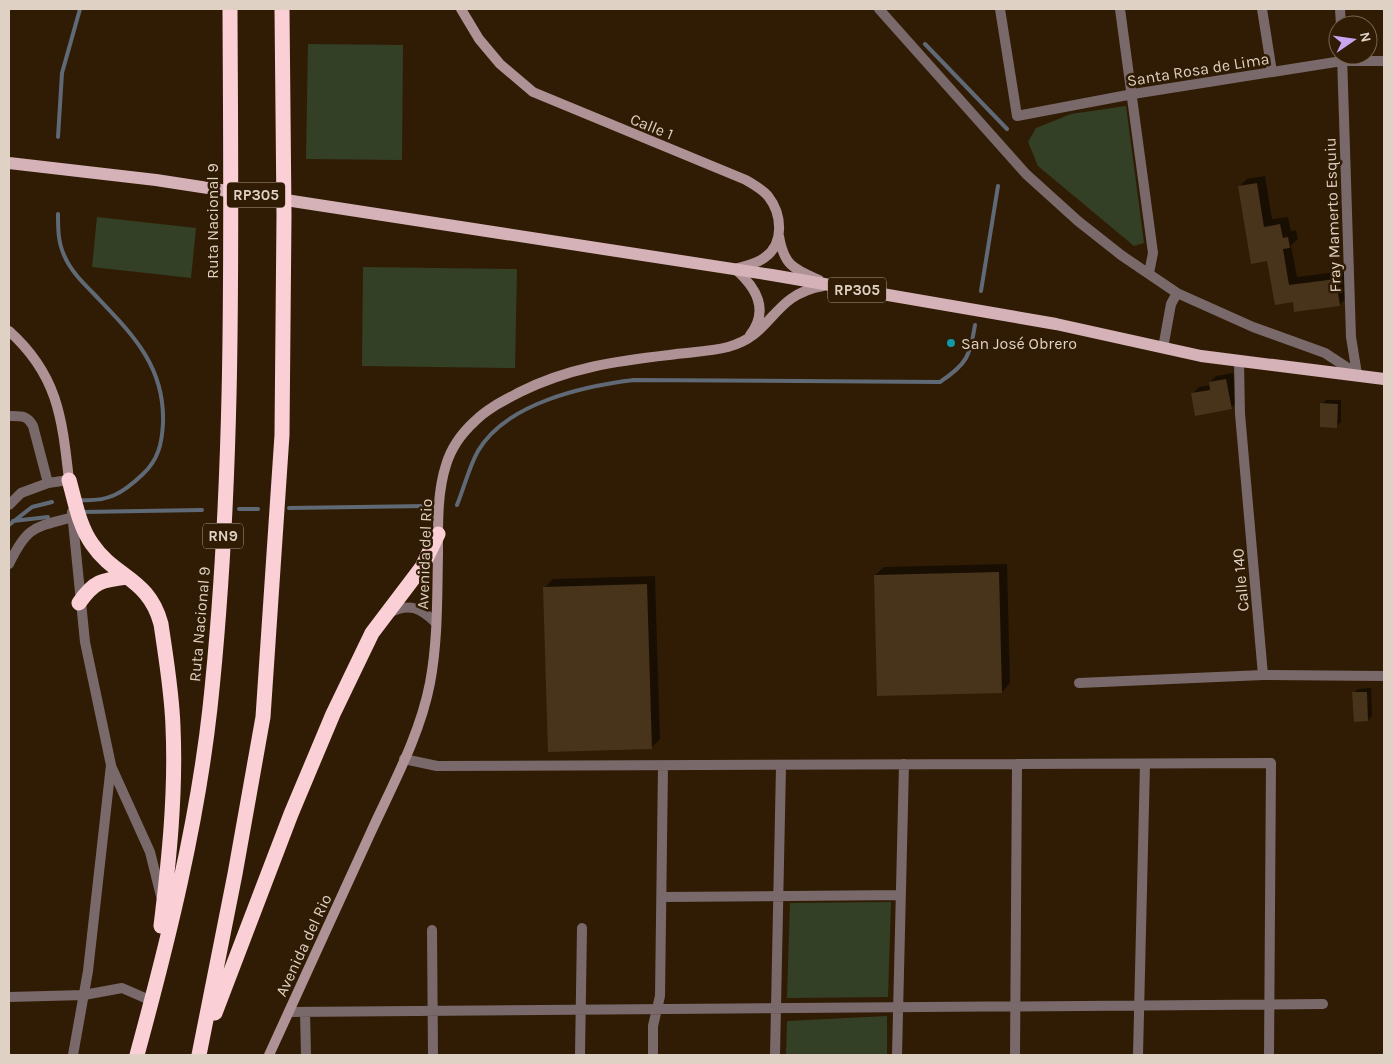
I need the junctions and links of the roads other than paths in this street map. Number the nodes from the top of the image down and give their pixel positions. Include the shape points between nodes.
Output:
1 (230, 9) edge
2 (282, 9) edge
3 (461, 9) edge
4 (879, 9) edge
5 (1000, 9) edge
6 (1120, 9) edge
7 (1262, 9) edge
8 (1328, 61) edge
9 (1342, 65) edge
10 (1272, 72) junction
11 (1133, 94) junction
12 (9, 163) edge
13 (779, 236) junction
14 (735, 269) junction
15 (1149, 273) junction
16 (829, 285) junction
17 (1177, 293) junction
18 (9, 331) edge
19 (745, 342) junction
20 (1163, 348) junction
21 (1239, 362) junction
22 (1384, 373) edge
23 (1358, 374) junction
24 (1384, 379) edge
25 (9, 416) edge
26 (69, 480) junction
27 (48, 483) junction
28 (9, 505) edge
29 (73, 517) junction
30 (438, 534) junction
31 (9, 564) edge
32 (127, 577) junction
33 (80, 603) junction
34 (386, 615) junction
35 (436, 623) junction
36 (1263, 675) junction
37 (1384, 676) edge
38 (1079, 683) dead end
39 (404, 759) junction
40 (904, 764) junction
41 (1017, 764) junction
42 (1145, 764) junction
43 (111, 765) junction
44 (663, 766) junction
45 (781, 766) junction
46 (901, 895) junction
47 (662, 897) junction
48 (779, 897) junction
49 (164, 907) junction
50 (582, 928) dead end
51 (432, 930) dead end
52 (84, 995) junction
53 (9, 997) edge
54 (152, 1001) junction
55 (1323, 1004) dead end
56 (1270, 1005) junction
57 (1139, 1006) junction
58 (1016, 1007) junction
59 (775, 1008) junction
60 (899, 1008) junction
61 (580, 1009) junction
62 (433, 1010) junction
63 (656, 1010) junction
64 (289, 1012) junction
65 (305, 1012) junction
66 (73, 1055) edge
67 (137, 1055) edge
68 (199, 1055) edge
69 (269, 1055) edge
70 (306, 1055) edge
71 (433, 1055) edge
72 (580, 1055) edge
73 (653, 1055) edge
74 (775, 1055) edge
75 (897, 1055) edge
76 (1015, 1055) edge
77 (1138, 1055) edge
78 (1269, 1055) edge

1 - 54 highway, Ruta Nacional 9 / RN9 via 229,390 222,560 210,709 188,846
2 - 68 highway via 282,435 263,717 236,874
3 - 13 street, Calle 1 via 479,39 500,64 533,92 759,188 773,205
4 - 15 street via 1026,174 1078,221
5 - 11 street, Santa Rosa de Lima via 1018,116
6 - 11 street
7 - 10 street
8 - 10 street, Santa Rosa de Lima
9 - 23 street, Fray Mamerto Esquiu via 1351,337
10 - 11 street, Santa Rosa de Lima
11 - 15 street via 1153,252
12 - 14 main road, RP305 via 156,180
13 - 14 street via 772,251 764,258
13 - 16 street, Calle 1 via 788,264
14 - 16 main road, RP305
14 - 19 street via 750,282 759,300 758,321
15 - 17 street
16 - 19 street, Avenida del Rio via 811,288 786,300 761,330
16 - 20 main road, RP305 via 1056,324
17 - 20 street via 1171,304
17 - 23 street via 1253,327 1325,353
18 - 26 street via 37,363 52,388 59,408
19 - 30 street, Avenida del Rio via 725,348 589,366 545,380 498,404 476,419 459,438 446,462
20 - 21 main road, RP305
21 - 23 main road, RP305
21 - 36 street, Calle 140 via 1240,414
22 - 23 main road, RP305
23 - 24 main road, RP305
25 - 27 street via 29,418
26 - 27 street
26 - 29 street
26 - 32 highway via 83,528 92,545
27 - 28 street via 20,493
29 - 31 street via 26,533
29 - 33 street
30 - 34 highway via 422,567
30 - 35 street, Avenida del Rio
32 - 33 highway via 98,582 89,588
32 - 49 highway via 149,596 156,608 169,680 174,766
33 - 43 street
34 - 35 street via 399,607 412,606 425,612
34 - 68 highway via 372,633 333,714 291,814
35 - 39 street, Avenida del Rio via 426,699
36 - 37 street
36 - 38 street
39 - 44 street via 438,766
39 - 64 street, Avenida del Rio
40 - 41 street
40 - 45 street
40 - 46 street
41 - 42 street
41 - 58 street
42 - 56 street via 1271,762
42 - 57 street
43 - 49 street via 150,852
43 - 52 street
44 - 45 street
44 - 47 street
45 - 48 street
46 - 48 street
46 - 60 street
47 - 48 street
47 - 63 street via 660,996
48 - 59 street
49 - 54 highway
50 - 61 street
51 - 62 street
52 - 53 street
52 - 54 street via 122,988
52 - 66 street
54 - 67 highway, Ruta Nacional 9 / RN9
55 - 56 street
56 - 57 street
56 - 78 street
57 - 58 street
57 - 77 street
58 - 60 street
58 - 76 street
59 - 60 street
59 - 63 street
59 - 74 street
60 - 75 street
61 - 62 street
61 - 63 street
61 - 72 street
62 - 65 street
62 - 71 street
63 - 73 street
64 - 65 street
64 - 69 street, Avenida del Rio
65 - 70 street

